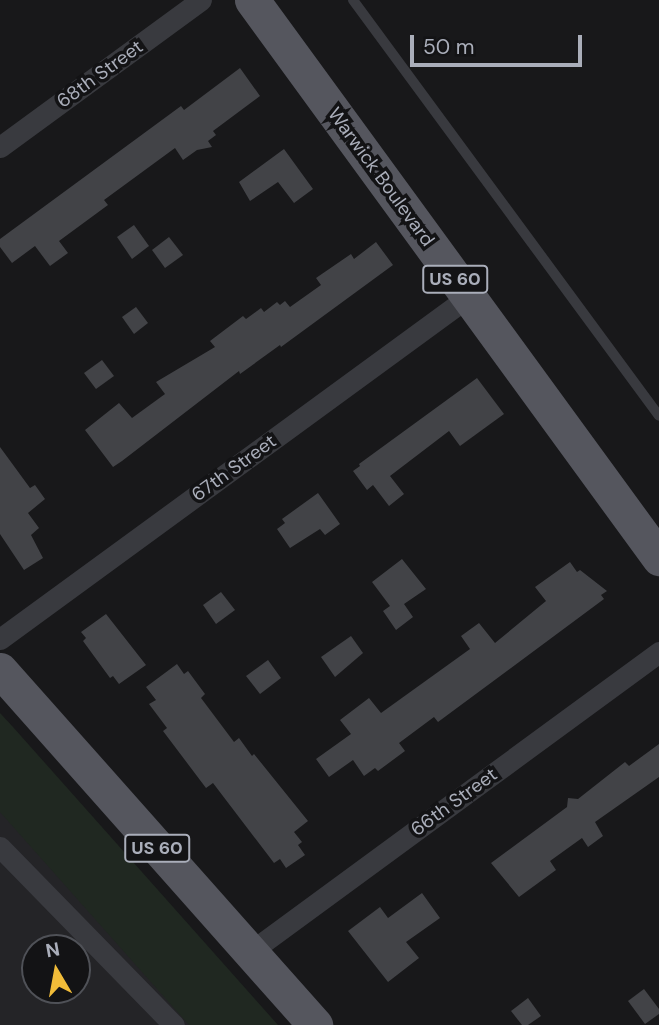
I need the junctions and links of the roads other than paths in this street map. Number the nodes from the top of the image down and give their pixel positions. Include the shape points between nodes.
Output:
1 (201, 0) edge
2 (252, 0) edge
3 (353, 0) edge
4 (0, 147) edge
5 (468, 297) junction
6 (659, 416) edge
7 (659, 558) edge
8 (0, 639) edge
9 (659, 652) edge
10 (0, 670) edge
11 (0, 847) edge
12 (250, 951) junction
13 (174, 1025) edge
14 (315, 1025) edge

1 - 4 street, 68th Street
2 - 5 main road, Warwick Boulevard / US 60
3 - 6 lane
5 - 7 main road, Warwick Boulevard / US 60
5 - 8 street, 67th Street
9 - 12 street, 66th Street
10 - 12 main road, US 60
11 - 13 street
12 - 14 main road, US 60

